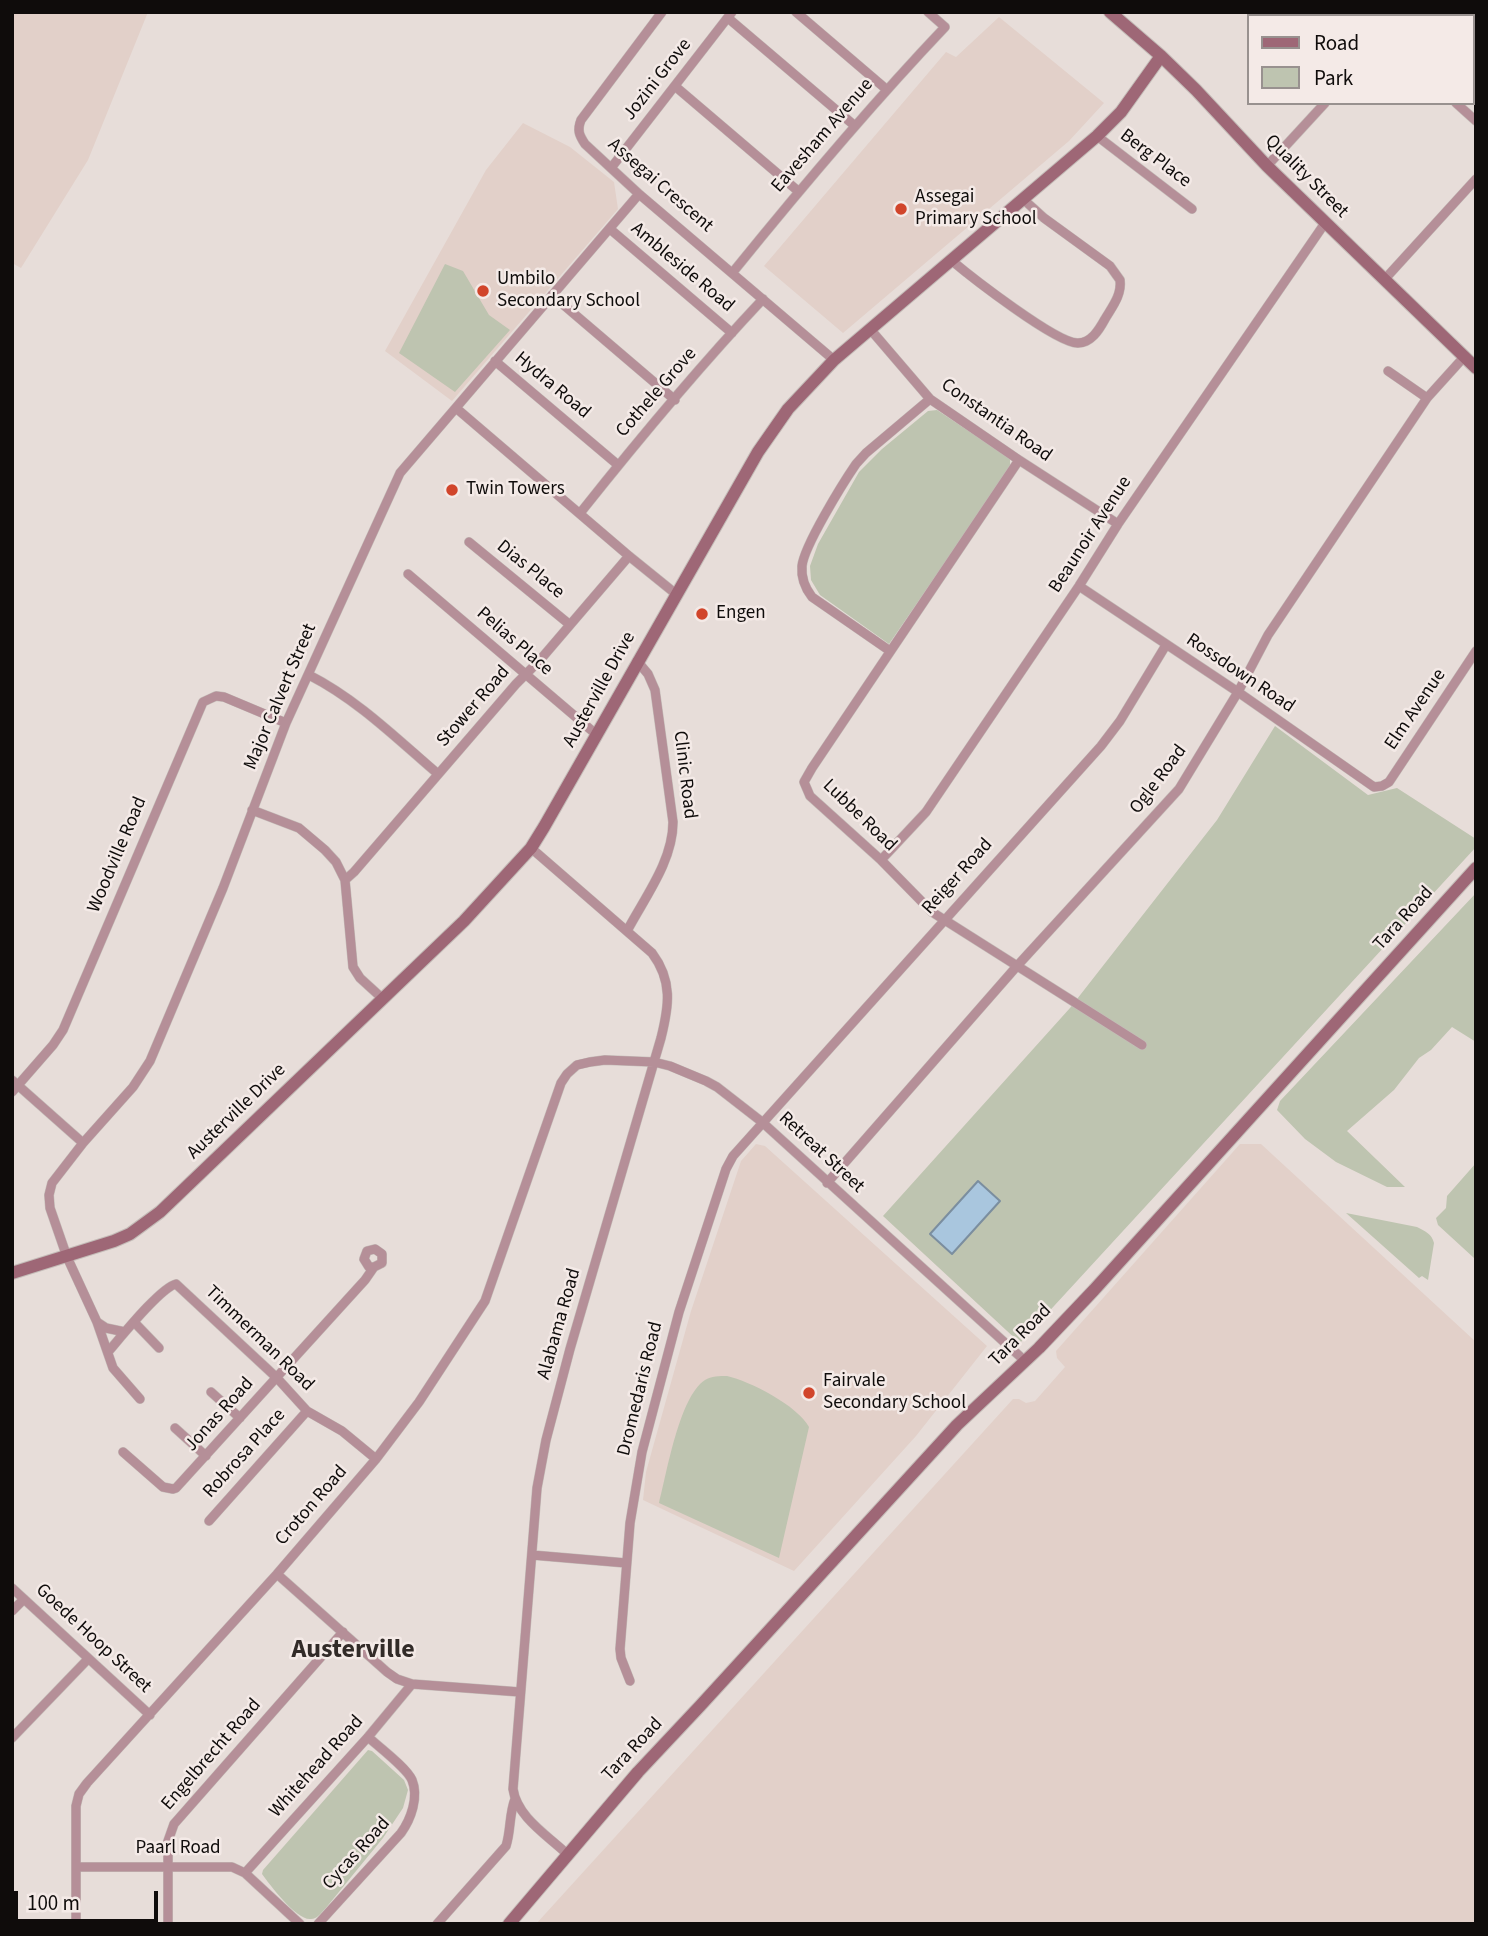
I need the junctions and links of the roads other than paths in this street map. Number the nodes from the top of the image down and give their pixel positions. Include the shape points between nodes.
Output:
1 (662, 12) edge
2 (796, 12) edge
3 (928, 12) edge
4 (1110, 12) edge
5 (730, 15) edge
6 (1161, 56) junction
7 (676, 87) junction
8 (886, 89) junction
9 (1323, 105) edge
10 (1458, 105) edge
11 (1476, 121) edge
12 (855, 126) junction
13 (1097, 136) junction
14 (1266, 166) junction
15 (611, 168) junction
16 (1474, 185) edge
17 (798, 191) junction
18 (639, 194) junction
19 (1023, 199) junction
20 (1192, 209) dead end
21 (1325, 223) junction
22 (610, 229) junction
23 (951, 260) junction
24 (733, 272) junction
25 (1384, 279) junction
26 (552, 295) junction
27 (764, 299) junction
28 (870, 329) junction
29 (732, 332) junction
30 (1464, 356) junction
31 (834, 360) junction
32 (495, 361) junction
33 (1476, 368) edge
34 (1388, 372) dead end
35 (1427, 398) junction
36 (930, 399) junction
37 (675, 400) junction
38 (456, 408) junction
39 (1019, 460) junction
40 (618, 465) junction
41 (580, 512) junction
42 (1118, 524) junction
43 (469, 542) dead end
44 (629, 556) junction
45 (408, 575) dead end
46 (1079, 586) junction
47 (676, 594) junction
48 (569, 624) junction
49 (1166, 645) junction
50 (1476, 651) edge
51 (890, 652) junction
52 (637, 661) junction
53 (309, 675) junction
54 (525, 675) junction
55 (1238, 692) junction
56 (286, 723) junction
57 (597, 735) junction
58 (438, 774) junction
59 (1382, 786) joint
60 (252, 810) junction
61 (531, 848) junction
62 (881, 860) junction
63 (1476, 868) edge
64 (345, 880) junction
65 (945, 918) junction
66 (627, 931) junction
67 (1017, 967) junction
68 (383, 999) junction
69 (1142, 1045) dead end
70 (654, 1062) junction
71 (561, 1083) joint
72 (14, 1086) edge
73 (762, 1122) junction
74 (83, 1143) junction
75 (827, 1183) junction
76 (67, 1257) junction
77 (374, 1268) dead end
78 (12, 1273) edge
79 (97, 1322) junction
80 (134, 1322) junction
81 (125, 1332) junction
82 (159, 1348) dead end
83 (108, 1352) junction
84 (1025, 1361) junction
85 (277, 1378) junction
86 (211, 1392) dead end
87 (139, 1399) dead end
88 (307, 1411) junction
89 (240, 1418) junction
90 (175, 1428) dead end
91 (123, 1451) dead end
92 (206, 1457) junction
93 (376, 1458) junction
94 (209, 1521) dead end
95 (532, 1555) junction
96 (626, 1563) junction
97 (277, 1574) junction
98 (12, 1588) edge
99 (24, 1599) junction
100 (12, 1611) edge
101 (343, 1632) junction
102 (88, 1659) junction
103 (630, 1681) dead end
104 (412, 1684) junction
105 (520, 1692) junction
106 (150, 1715) junction
107 (368, 1737) junction
108 (12, 1738) edge
109 (515, 1799) junction
110 (567, 1854) junction
111 (77, 1867) junction
112 (168, 1868) junction
113 (245, 1873) junction
114 (76, 1924) edge
115 (168, 1924) edge
116 (300, 1924) edge
117 (318, 1924) edge
118 (436, 1924) edge
119 (509, 1924) edge

1 - 15 street, Assegai Crescent via 578,127 585,144
2 - 8 street
3 - 8 street, Eavesham Avenue via 944,27
4 - 6 street, Quality Street
5 - 7 street, Jozini Grove
5 - 12 street
6 - 13 street, Austerville Drive via 1121,112
6 - 14 street, Quality Street
7 - 15 street, Jozini Grove
7 - 17 street
8 - 12 street, Eavesham Avenue
9 - 14 street
10 - 11 street
12 - 17 street, Eavesham Avenue
13 - 19 street, Austerville Drive
13 - 20 street, Berg Place
14 - 21 street, Quality Street
15 - 18 street, Assegai Crescent
16 - 25 street
17 - 24 street, Eavesham Avenue
18 - 22 street, Major Calvert Street
18 - 24 street, Assegai Crescent
19 - 23 street, Austerville Drive
19 - 23 street via 1110,266 1120,279 1118,296 1092,337 1078,343 1061,338
21 - 25 street, Quality Street
21 - 42 street, Beaunoir Avenue
22 - 26 street, Major Calvert Street
22 - 29 street, Ambleside Road
23 - 28 street, Austerville Drive
24 - 27 street, Assegai Crescent
25 - 30 street, Quality Street
26 - 32 street, Major Calvert Street
26 - 37 street
27 - 29 street, Cothele Grove
27 - 31 street, Assegai Crescent
28 - 31 street, Austerville Drive
28 - 36 street, Constantia Road
29 - 37 street, Cothele Grove
30 - 33 street, Quality Street
30 - 35 street, Ogle Road
31 - 47 street, Austerville Drive via 767,438
32 - 38 street, Major Calvert Street
32 - 40 street, Hydra Road
34 - 35 street
35 - 55 street, Ogle Road via 1268,635
36 - 39 street, Constantia Road
36 - 51 street via 856,464 807,548 802,568 812,597
37 - 40 street, Cothele Grove
38 - 41 street
38 - 53 street, Major Calvert Street via 397,479
39 - 42 street, Constantia Road
39 - 51 street, Lubbe Road
40 - 41 street, Cothele Grove
41 - 44 street
42 - 46 street, Beaunoir Avenue
43 - 48 street, Dias Place
44 - 47 street
44 - 48 street, Stower Road
45 - 54 street, Pelias Place
46 - 49 street, Rossdown Road
46 - 62 street, Beaunoir Avenue via 926,812
47 - 52 street, Austerville Drive
48 - 54 street, Stower Road
49 - 55 street, Rossdown Road
49 - 65 street, Reiger Road via 1101,746
50 - 59 street, Elm Avenue via 1394,775
51 - 62 street, Lubbe Road via 804,782 810,796
52 - 57 street, Austerville Drive
52 - 66 street, Clinic Road via 655,690 673,835 666,860
53 - 56 street, Major Calvert Street
53 - 58 street via 359,706
54 - 57 street, Pelias Place
54 - 58 street, Stower Road
55 - 59 street, Rossdown Road via 1374,787
55 - 67 street, Ogle Road via 1172,797
56 - 60 street, Major Calvert Street
56 - 72 street, Woodville Road via 224,697 203,702 67,1021 53,1045
57 - 61 street, Austerville Drive
58 - 64 street, Stower Road
60 - 64 street via 309,835 336,862
60 - 74 street, Major Calvert Street via 150,1061
61 - 66 street, Alabama Road
61 - 68 street, Austerville Drive
62 - 65 street, Lubbe Road via 926,906
63 - 84 street, Tara Road
64 - 68 street via 353,967
65 - 67 street, Lubbe Road
65 - 73 street, Reiger Road
66 - 70 street, Alabama Road via 652,953 667,982 666,1015
67 - 69 street, Lubbe Road
67 - 75 street, Ogle Road
68 - 76 street, Austerville Drive via 160,1212 114,1241
70 - 71 street, Retreat Street via 590,1062 577,1065
70 - 73 street, Retreat Street via 717,1087
70 - 95 street, Alabama Road via 546,1440
71 - 93 street, Croton Road via 485,1301
72 - 74 street
73 - 75 street, Retreat Street
73 - 96 street, Dromedaris Road via 726,1169 679,1312 642,1452
74 - 76 street, Major Calvert Street via 57,1174 49,1195
75 - 84 street, Retreat Street
76 - 78 street, Austerville Drive
76 - 79 street, Major Calvert Street
77 - 85 street, Jonas Road
79 - 81 street
79 - 83 street, Major Calvert Street
80 - 81 street, Timmerman Road
80 - 82 street
80 - 85 street, Timmerman Road via 176,1284
81 - 83 street, Timmerman Road
83 - 87 street, Major Calvert Street via 113,1368
84 - 110 street, Tara Road via 957,1425
85 - 88 street, Timmerman Road
85 - 89 street, Jonas Road
86 - 89 street
88 - 93 street, Timmerman Road
88 - 94 street, Robrosa Place
89 - 92 street, Jonas Road
90 - 92 street
91 - 92 street, Jonas Road via 163,1487 173,1489
93 - 97 street, Croton Road
95 - 96 street
95 - 105 street, Alabama Road
96 - 103 street, Dromedaris Road via 620,1654
97 - 101 street
97 - 106 street, Croton Road
98 - 99 street, Goede Hoop Street
99 - 100 street
99 - 102 street, Goede Hoop Street
101 - 104 street via 387,1672
101 - 112 street, Engelbrecht Road via 174,1824 168,1841
102 - 106 street, Goede Hoop Street
102 - 108 street
104 - 105 street
104 - 107 street, Whitehead Road
105 - 109 street, Alabama Road
106 - 111 street, Croton Road via 79,1794
107 - 113 street, Whitehead Road
107 - 117 street, Cycas Road via 412,1779 412,1812 401,1833
109 - 110 street via 527,1817
109 - 118 street, Alabama Road via 506,1846
110 - 119 street, Tara Road
111 - 112 street, Paarl Road
111 - 114 street, Croton Road
112 - 113 street, Paarl Road via 232,1867
112 - 115 street, Engelbrecht Road
113 - 116 street, Paarl Road

